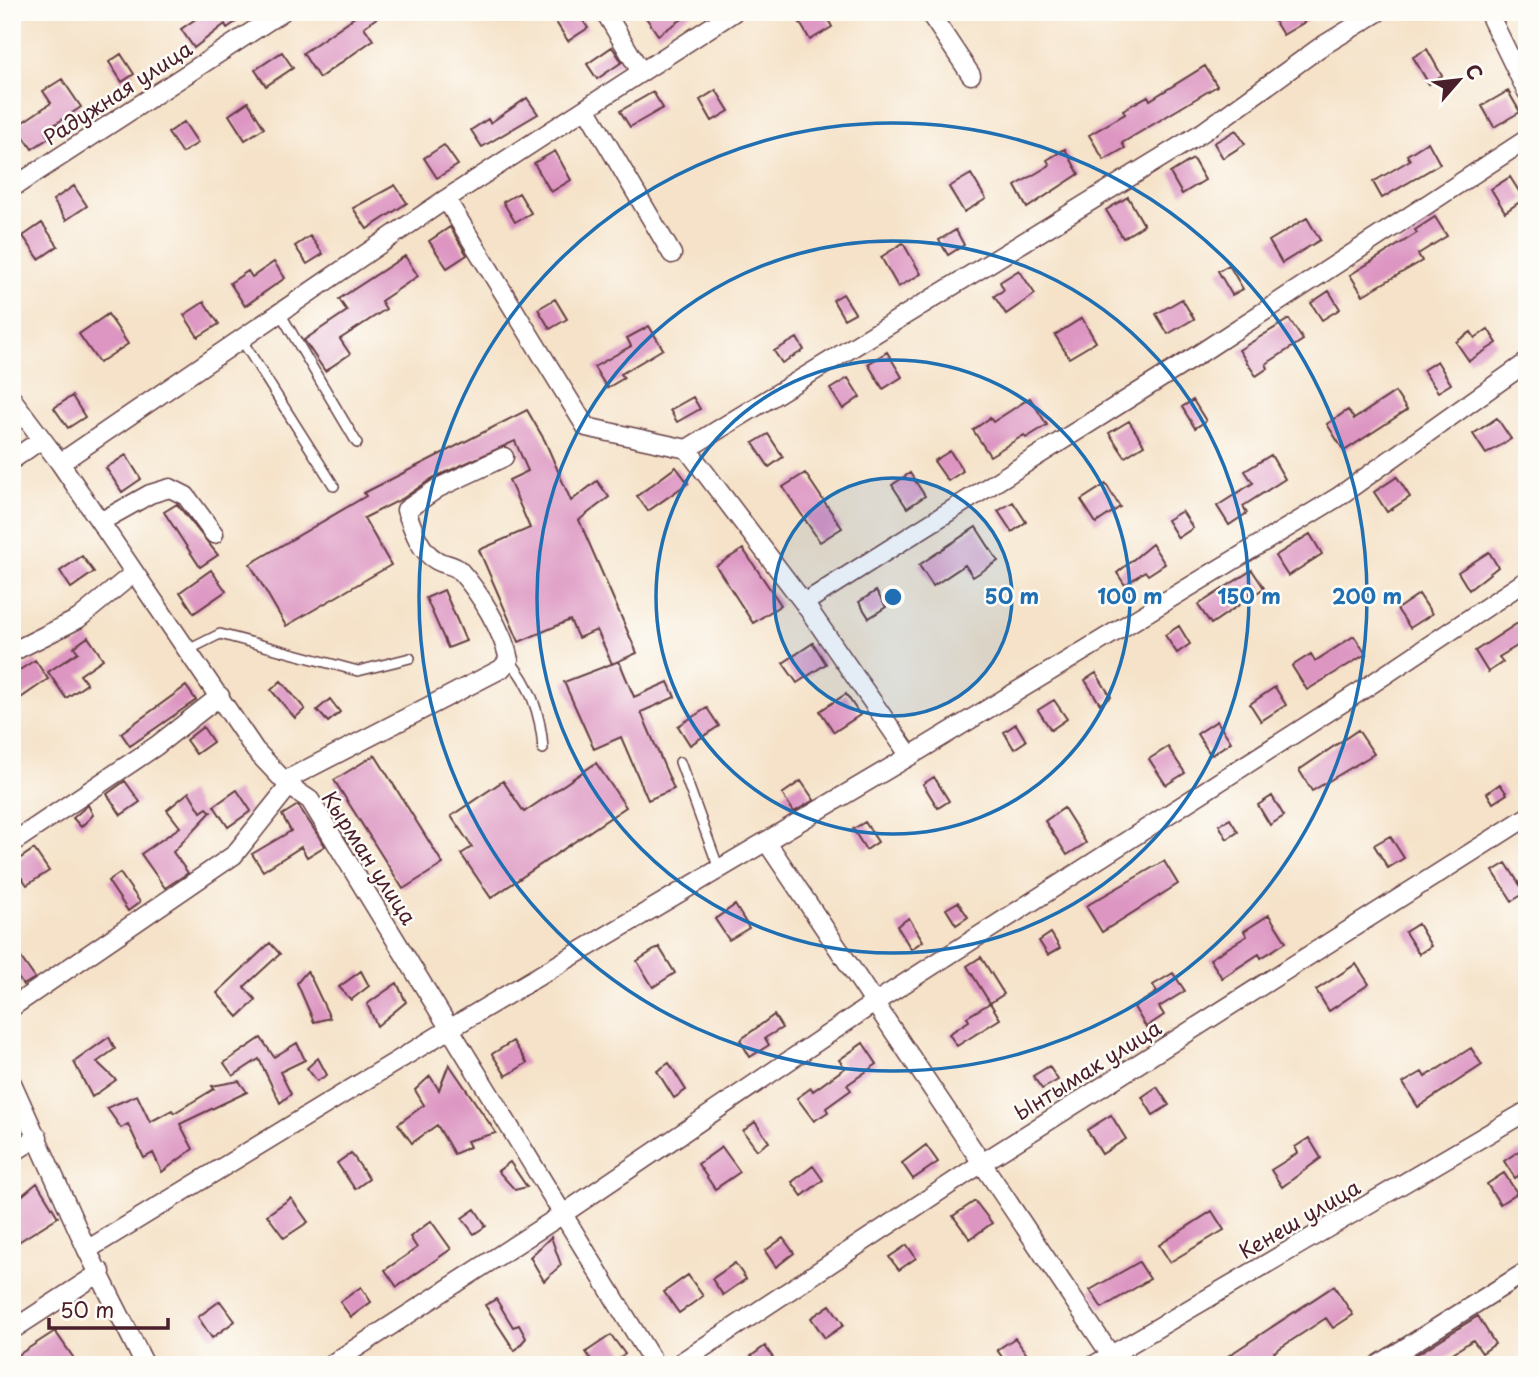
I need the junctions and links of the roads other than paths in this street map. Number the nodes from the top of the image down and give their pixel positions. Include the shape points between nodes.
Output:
1 (282, 12) edge
2 (605, 12) edge
3 (734, 12) edge
4 (929, 12) edge
5 (1378, 12) edge
6 (1488, 12) edge
7 (641, 72) junction
8 (971, 75) dead end
9 (1527, 92) edge
10 (586, 108) junction
11 (1527, 139) edge
12 (12, 188) edge
13 (446, 199) junction
14 (672, 254) dead end
15 (280, 313) junction
16 (241, 340) junction
17 (1527, 362) edge
18 (12, 399) edge
19 (42, 439) junction
20 (357, 443) dead end
21 (687, 449) junction
22 (504, 457) dead end
23 (12, 460) edge
24 (60, 463) junction
25 (334, 486) dead end
26 (100, 522) junction
27 (214, 534) dead end
28 (134, 573) junction
29 (1527, 580) edge
30 (804, 603) junction
31 (188, 650) junction
32 (12, 652) edge
33 (410, 658) dead end
34 (509, 660) junction
35 (220, 696) junction
36 (543, 749) dead end
37 (910, 756) junction
38 (680, 762) dead end
39 (286, 783) junction
40 (1527, 817) edge
41 (766, 841) junction
42 (12, 843) edge
43 (719, 869) junction
44 (874, 1003) junction
45 (12, 1007) edge
46 (451, 1028) junction
47 (12, 1083) edge
48 (1527, 1111) edge
49 (38, 1137) junction
50 (12, 1153) edge
51 (982, 1163) junction
52 (563, 1214) junction
53 (87, 1250) junction
54 (1527, 1271) edge
55 (101, 1272) junction
56 (12, 1330) edge
57 (1110, 1354) junction
58 (145, 1365) edge
59 (330, 1365) edge
60 (655, 1365) edge
61 (677, 1365) edge
62 (1094, 1365) edge
63 (1378, 1365) edge

1 - 12 street, Радужная улица
2 - 7 street
3 - 7 street
4 - 8 street
5 - 21 street via 1319,48 1203,132
6 - 9 street
7 - 10 street
10 - 13 street
10 - 14 street
11 - 30 street via 1196,356
13 - 15 street
13 - 21 street via 586,427
15 - 16 street
15 - 20 lane
16 - 24 street
16 - 25 lane
17 - 37 street via 1338,497
18 - 19 street, Кырман улица
19 - 23 street
19 - 24 street, Кырман улица
21 - 30 street
22 - 34 street via 438,488 406,510 419,542 434,559 457,568 472,586 507,647
24 - 26 street, Кырман улица
26 - 27 street via 170,488 186,496
26 - 28 street, Кырман улица
28 - 31 street, Кырман улица
28 - 32 street via 78,619
29 - 44 street
30 - 37 street
31 - 33 lane via 220,634 358,671
31 - 35 street, Кырман улица
34 - 36 lane via 522,674 541,722
34 - 39 street via 501,669
35 - 39 street, Кырман улица via 256,750
35 - 42 street via 156,747
37 - 41 street
38 - 43 lane
39 - 45 street via 234,855
39 - 46 street, Кырман улица via 310,800
40 - 51 street, Ынтымак улица
41 - 43 street
41 - 44 street
43 - 46 street
44 - 51 street
44 - 52 street
46 - 52 street, Кырман улица
46 - 53 street
47 - 49 street
48 - 57 street, Кенеш улица
49 - 50 street
49 - 53 street
51 - 57 street
51 - 61 street, Ынтымак улица
52 - 59 street
52 - 60 street, Кырман улица
53 - 55 street
54 - 63 street
55 - 56 street
55 - 58 street
57 - 62 street, Кенеш улица

